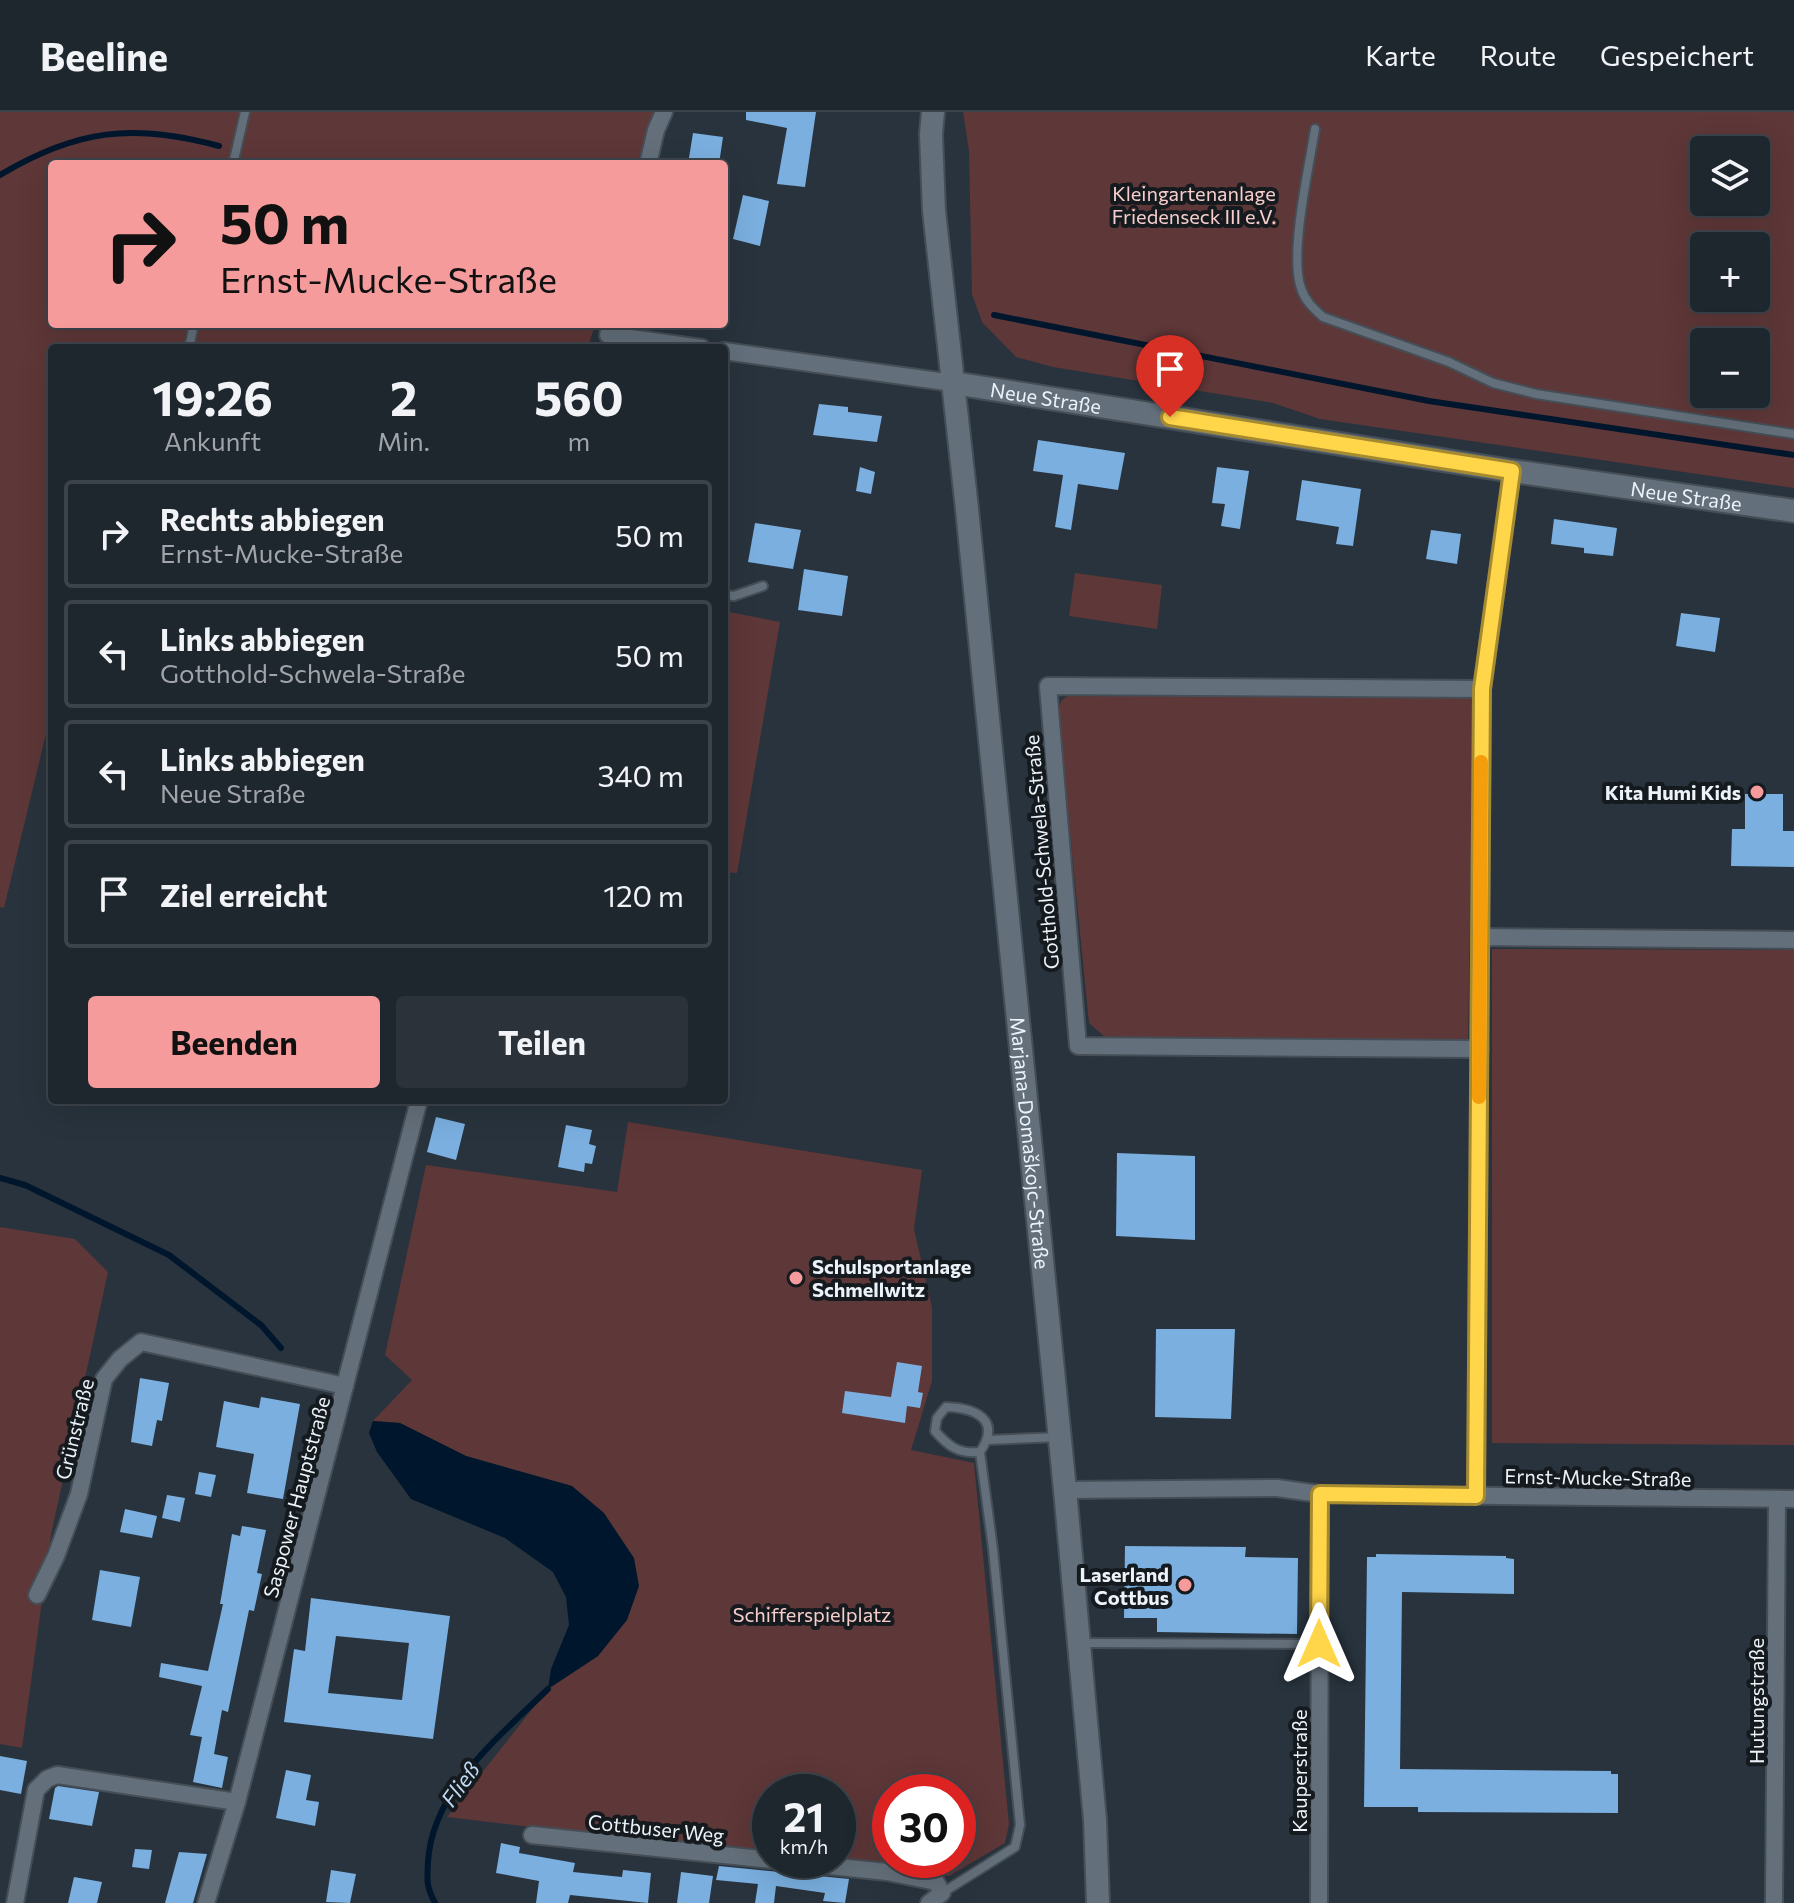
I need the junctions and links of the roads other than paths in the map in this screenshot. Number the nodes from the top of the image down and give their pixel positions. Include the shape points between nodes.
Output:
1 (245, 112) edge
2 (664, 112) edge
3 (933, 112) edge
4 (1315, 129) dead end
5 (234, 160) edge
6 (649, 160) edge
7 (608, 336) edge
8 (671, 344) edge
9 (728, 352) edge
10 (953, 383) junction
11 (1794, 434) edge
12 (1512, 471) junction
13 (1794, 511) edge
14 (763, 586) dead end
15 (728, 595) edge
16 (1482, 689) junction
17 (1480, 937) junction
18 (1794, 940) edge
19 (1480, 1049) junction
20 (418, 1104) edge
21 (345, 1386) junction
22 (1060, 1437) junction
23 (988, 1440) junction
24 (980, 1452) junction
25 (1065, 1490) junction
26 (1320, 1494) junction
27 (1476, 1496) junction
28 (1786, 1499) edge
29 (37, 1595) dead end
30 (1078, 1643) junction
31 (1319, 1644) junction
32 (237, 1802) junction
33 (532, 1835) dead end
34 (936, 1898) edge
35 (15, 1903) edge
36 (206, 1903) edge
37 (1098, 1903) edge
38 (1319, 1903) edge
39 (1774, 1903) edge

1 - 5 lane
2 - 6 street
3 - 10 street, Marjana-Domaškojc-Straße via 934,211
4 - 11 lane via 1296,258 1299,286 1307,303 1323,317 1493,383 1536,394
7 - 8 street
9 - 10 street, Neue Straße
10 - 12 street, Neue Straße
10 - 22 street, Marjana-Domaškojc-Straße
12 - 13 street, Neue Straße
12 - 16 street
14 - 15 lane
16 - 17 street
16 - 19 street, Gotthold-Schwela-Straße via 1048,686 1078,1046
17 - 18 street
17 - 19 street
19 - 27 street
20 - 21 street, Saspower Hauptstraße
21 - 29 street, Grünstraße via 141,1342 104,1379 79,1494
21 - 32 street, Saspower Hauptstraße
22 - 23 lane
22 - 25 street, Marjana-Domaškojc-Straße
23 - 24 lane
23 - 24 lane via 979,1413 946,1407 937,1418 935,1431 945,1442 963,1453
24 - 34 lane via 1020,1825 1015,1847
25 - 26 street, Ernst-Mucke-Straße via 1277,1488
25 - 30 street, Marjana-Domaškojc-Straße
26 - 27 street, Ernst-Mucke-Straße
26 - 31 street, Kauperstraße
27 - 28 street, Ernst-Mucke-Straße
28 - 39 street, Hutungstraße
30 - 31 lane
30 - 37 street, Marjana-Domaškojc-Straße
31 - 38 street, Kauperstraße
32 - 35 street via 57,1775 47,1779 36,1790
32 - 36 street, Saspower Hauptstraße
33 - 34 street, Cottbuser Weg via 887,1872 936,1882

